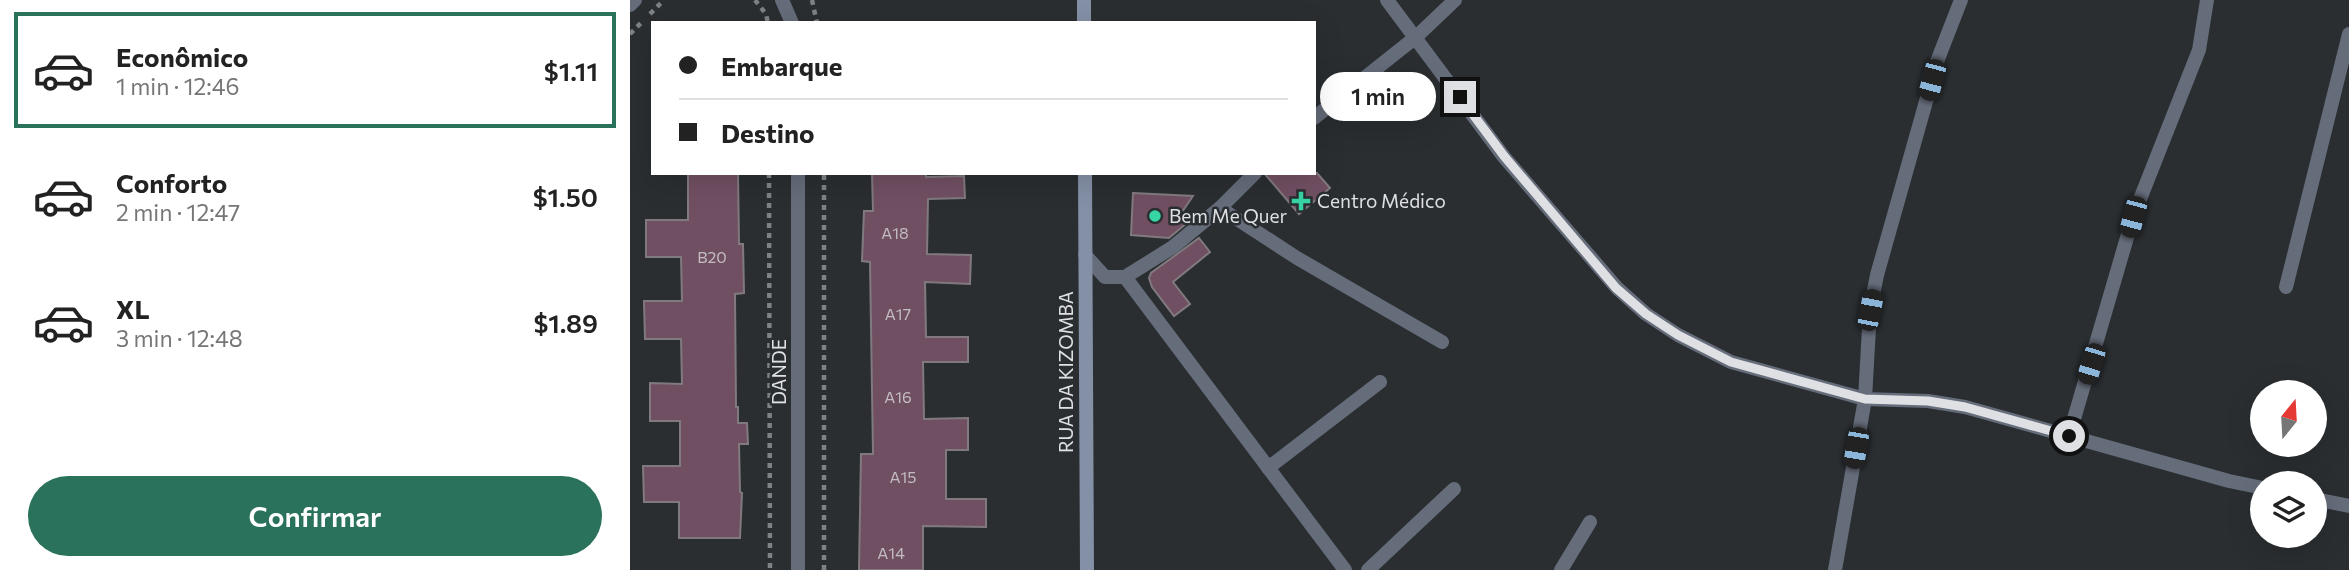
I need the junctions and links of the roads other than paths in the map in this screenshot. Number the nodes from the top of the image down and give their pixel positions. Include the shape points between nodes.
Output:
1 (635, 0) edge
2 (782, 0) edge
3 (1084, 0) edge
4 (1387, 0) edge
5 (1455, 0) edge
6 (1961, 0) edge
7 (2207, 0) edge
8 (630, 5) edge
9 (791, 21) edge
10 (1084, 21) edge
11 (2349, 34) edge
12 (1416, 37) junction
13 (1316, 116) edge
14 (798, 175) edge
15 (1085, 175) edge
16 (1253, 175) edge
17 (1220, 208) junction
18 (1085, 255) junction
19 (1125, 277) junction
20 (2286, 287) dead end
21 (1442, 342) dead end
22 (1380, 382) dead end
23 (1865, 399) junction
24 (2069, 436) junction
25 (1268, 468) junction
26 (2250, 485) edge
27 (1454, 489) dead end
28 (2327, 501) edge
29 (2349, 506) edge
30 (1590, 522) dead end
31 (798, 570) edge
32 (1087, 570) edge
33 (1345, 570) edge
34 (1368, 570) edge
35 (1561, 570) edge
36 (1835, 570) edge

1 - 8 street
2 - 9 street
3 - 10 main road
4 - 12 street
5 - 12 street
6 - 23 street via 1938,59 1877,275 1870,310
7 - 24 street via 2199,50 2133,217
11 - 20 street
12 - 13 street
12 - 23 street via 1504,156 1616,288 1646,314 1731,362
14 - 31 street, DANDE
15 - 18 main road, RUA DA KIZOMBA
16 - 17 street
17 - 19 street via 1173,247
17 - 21 street
18 - 19 street via 1105,277
18 - 32 main road, RUA DA KIZOMBA
19 - 25 street
22 - 25 street
23 - 24 street via 1965,407
23 - 36 street
24 - 26 street
25 - 33 street
27 - 34 street
28 - 29 street
30 - 35 street

